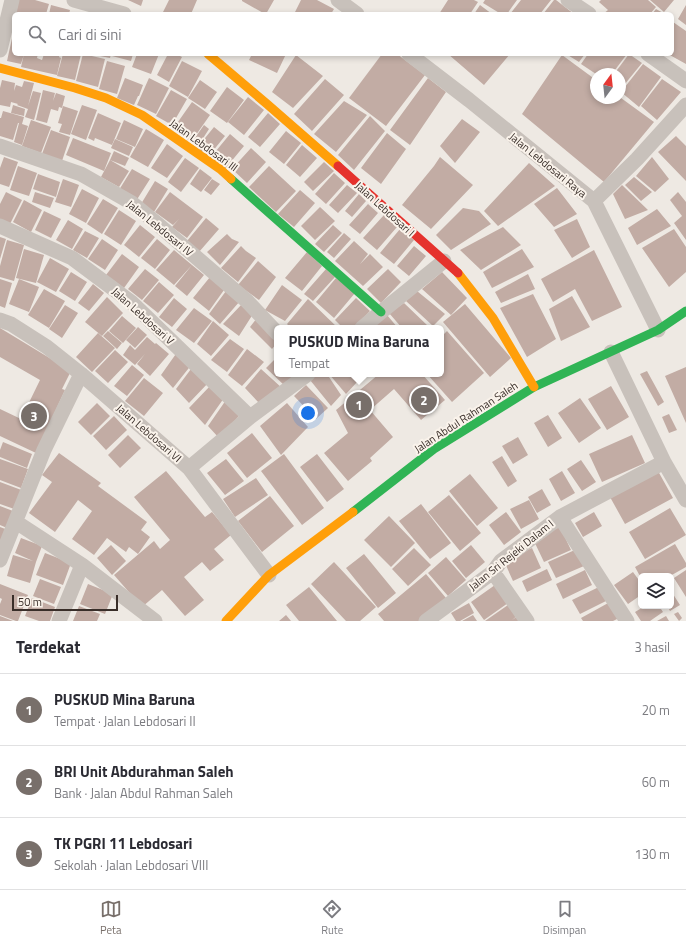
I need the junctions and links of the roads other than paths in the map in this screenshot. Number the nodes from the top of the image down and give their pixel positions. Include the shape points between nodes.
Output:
1 (12, 0) edge
2 (74, 0) edge
3 (338, 0) edge
4 (117, 12) edge
5 (354, 12) edge
6 (0, 50) edge
7 (211, 56) edge
8 (412, 56) edge
9 (651, 56) edge
10 (0, 68) edge
11 (686, 81) edge
12 (686, 105) edge
13 (0, 146) edge
14 (594, 202) junction
15 (0, 226) edge
16 (444, 261) junction
17 (686, 311) edge
18 (380, 312) junction
19 (0, 320) edge
20 (365, 325) edge
21 (274, 330) edge
22 (658, 330) junction
23 (610, 352) junction
24 (81, 374) junction
25 (304, 377) edge
26 (534, 387) junction
27 (250, 417) junction
28 (664, 462) junction
29 (189, 468) junction
30 (684, 491) edge
31 (560, 517) junction
32 (16, 522) junction
33 (0, 560) edge
34 (82, 565) junction
35 (493, 572) junction
36 (269, 575) junction
37 (59, 621) edge
38 (155, 621) edge
39 (226, 621) edge
40 (426, 621) edge
41 (526, 621) edge
42 (627, 621) edge

1 - 6 street
2 - 4 street
3 - 5 street
7 - 16 street, Jalan Lebdosari I
8 - 14 street, Jalan Lebdosari Raya
9 - 11 street
10 - 18 street, Jalan Lebdosari III via 88,92 142,115 220,169
12 - 14 street
13 - 21 street, Jalan Lebdosari IV via 81,174 132,203 247,301
14 - 22 street, Jalan Lebdosari Raya
15 - 27 street, Jalan Lebdosari V via 72,258 131,302
16 - 18 street
16 - 26 street, Jalan Lebdosari I via 456,271 493,318
17 - 22 street, Jalan Abdul Rahman Saleh
18 - 20 street
19 - 24 street, Jalan Lebdosari VI via 11,324 47,347
22 - 23 street, Jalan Abdul Rahman Saleh
23 - 26 street, Jalan Abdul Rahman Saleh
23 - 28 street
24 - 29 street, Jalan Lebdosari VI
24 - 32 street via 44,450
25 - 27 street
26 - 36 street, Jalan Abdul Rahman Saleh via 434,449
27 - 29 street
28 - 30 street
28 - 31 street, Jalan Sri Rejeki Dalam I
29 - 36 street, Jalan Lebdosari VI
31 - 35 street, Jalan Sri Rejeki Dalam I via 501,561
31 - 42 street
32 - 33 street
32 - 34 street
34 - 37 street
34 - 38 street
35 - 40 street, Jalan Sri Rejeki Dalam I
35 - 41 street
36 - 39 street, Jalan Abdul Rahman Saleh

